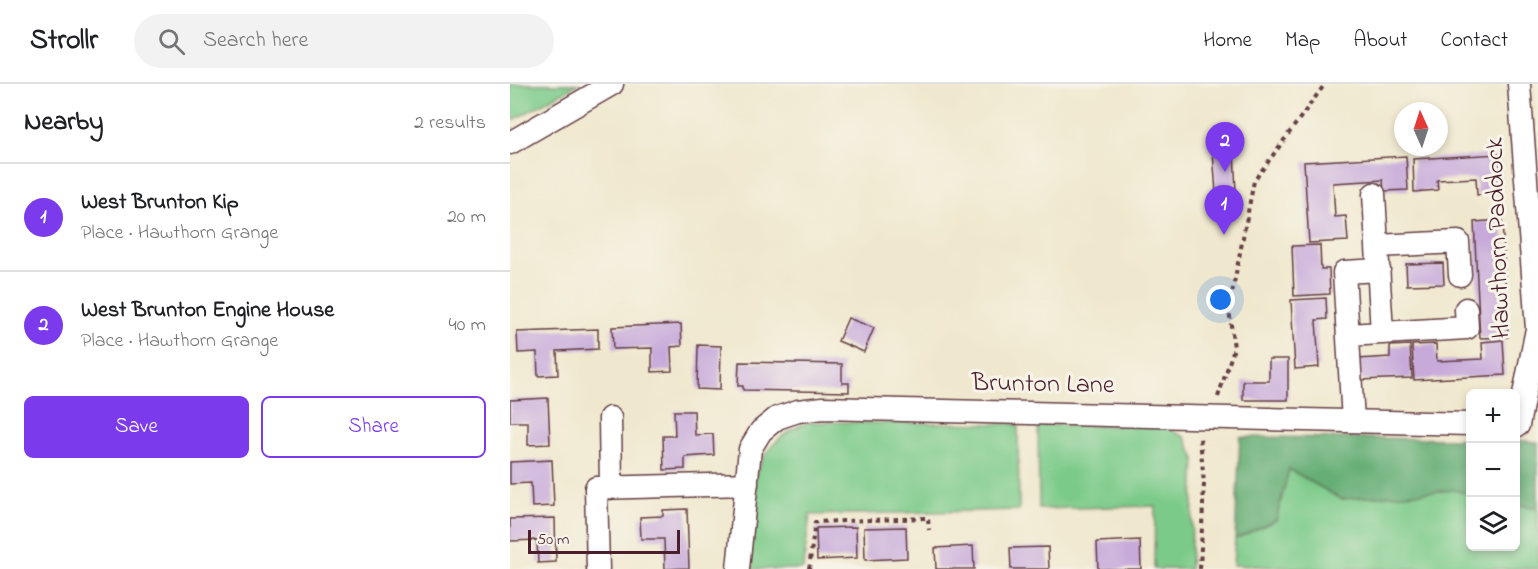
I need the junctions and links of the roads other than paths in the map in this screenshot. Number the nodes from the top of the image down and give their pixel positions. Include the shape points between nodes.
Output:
1 (612, 84) edge
2 (1519, 84) edge
3 (510, 142) edge
4 (1374, 194) dead end
5 (1377, 246) junction
6 (1379, 270) junction
7 (1460, 275) dead end
8 (1466, 309) dead end
9 (1382, 333) junction
10 (1348, 335) junction
11 (610, 418) dead end
12 (1353, 421) junction
13 (1466, 424) edge
14 (1524, 425) edge
15 (747, 484) junction
16 (611, 488) junction
17 (598, 569) edge
18 (738, 569) edge

1 - 3 street
2 - 14 street, Hawthorn Paddock via 1536,329
4 - 5 street
5 - 6 street
5 - 7 street via 1458,242
6 - 9 street
6 - 10 street via 1344,272
8 - 9 street via 1467,328
9 - 10 street
10 - 12 street
11 - 16 street
12 - 13 street, Brunton Lane
12 - 15 street, Brunton Lane via 823,408 777,418 762,431 750,449
15 - 16 street
15 - 18 street, Brunton Lane
16 - 17 street via 596,488

